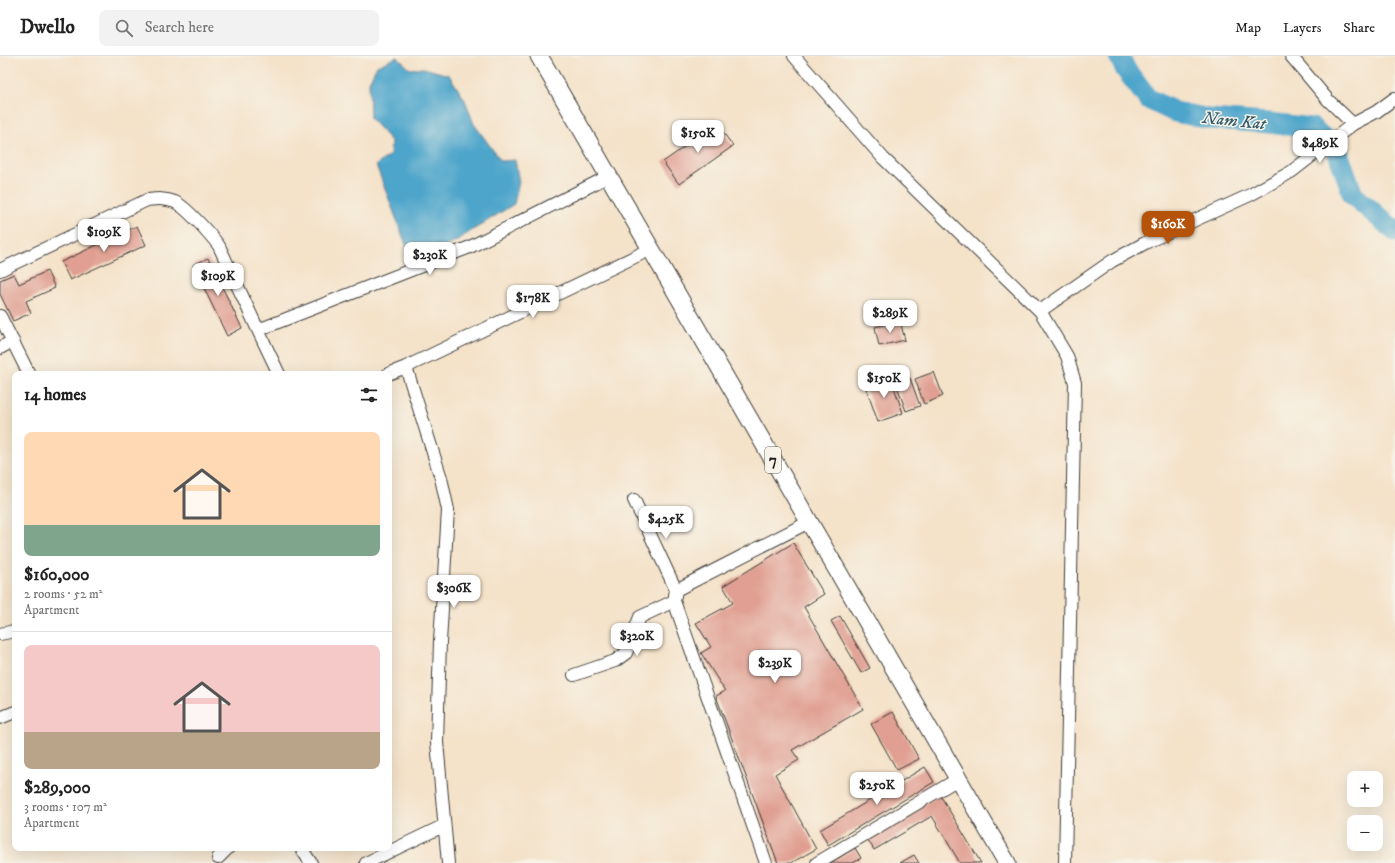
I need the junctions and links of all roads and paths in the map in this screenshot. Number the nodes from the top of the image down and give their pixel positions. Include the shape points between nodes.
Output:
1 (539, 56) edge
2 (794, 56) edge
3 (1291, 56) edge
4 (1395, 98) edge
5 (1353, 124) junction
6 (609, 176) junction
7 (651, 249) junction
8 (0, 270) edge
9 (1040, 311) junction
10 (0, 316) edge
11 (258, 330) junction
12 (13, 341) junction
13 (0, 348) edge
14 (406, 367) junction
15 (28, 371) edge
16 (278, 371) edge
17 (392, 372) edge
18 (634, 500) dead end
19 (809, 522) junction
20 (675, 595) junction
21 (12, 632) edge
22 (0, 634) edge
23 (574, 676) dead end
24 (12, 713) edge
25 (0, 718) edge
26 (958, 779) junction
27 (443, 826) junction
28 (225, 851) edge
29 (302, 851) edge
30 (391, 851) edge
31 (392, 851) edge
32 (218, 858) dead end
33 (310, 863) edge
34 (366, 863) edge
35 (448, 863) edge
36 (766, 863) edge
37 (817, 863) edge
38 (1007, 863) edge
39 (1065, 863) edge

1 - 6 highway, 7
2 - 9 street via 883,158
3 - 5 street via 1328,100
4 - 5 street
5 - 9 street via 1291,172 1250,195 1112,261
6 - 7 highway, 7
6 - 11 street via 470,247
7 - 14 street
7 - 19 highway, 7
8 - 11 street via 147,200 161,198 176,202 219,246
9 - 39 street via 1067,356 1075,383
10 - 12 street
11 - 16 street
12 - 13 street
12 - 15 street
14 - 17 street
14 - 27 street via 441,478 448,510 437,742
18 - 20 street
19 - 20 street
19 - 26 highway, 7
20 - 23 street via 640,617 626,653 616,660
20 - 36 street
21 - 22 street
24 - 25 street
26 - 37 street
26 - 38 highway, 7
27 - 31 street
27 - 35 street
28 - 32 street
29 - 33 street
30 - 34 street

